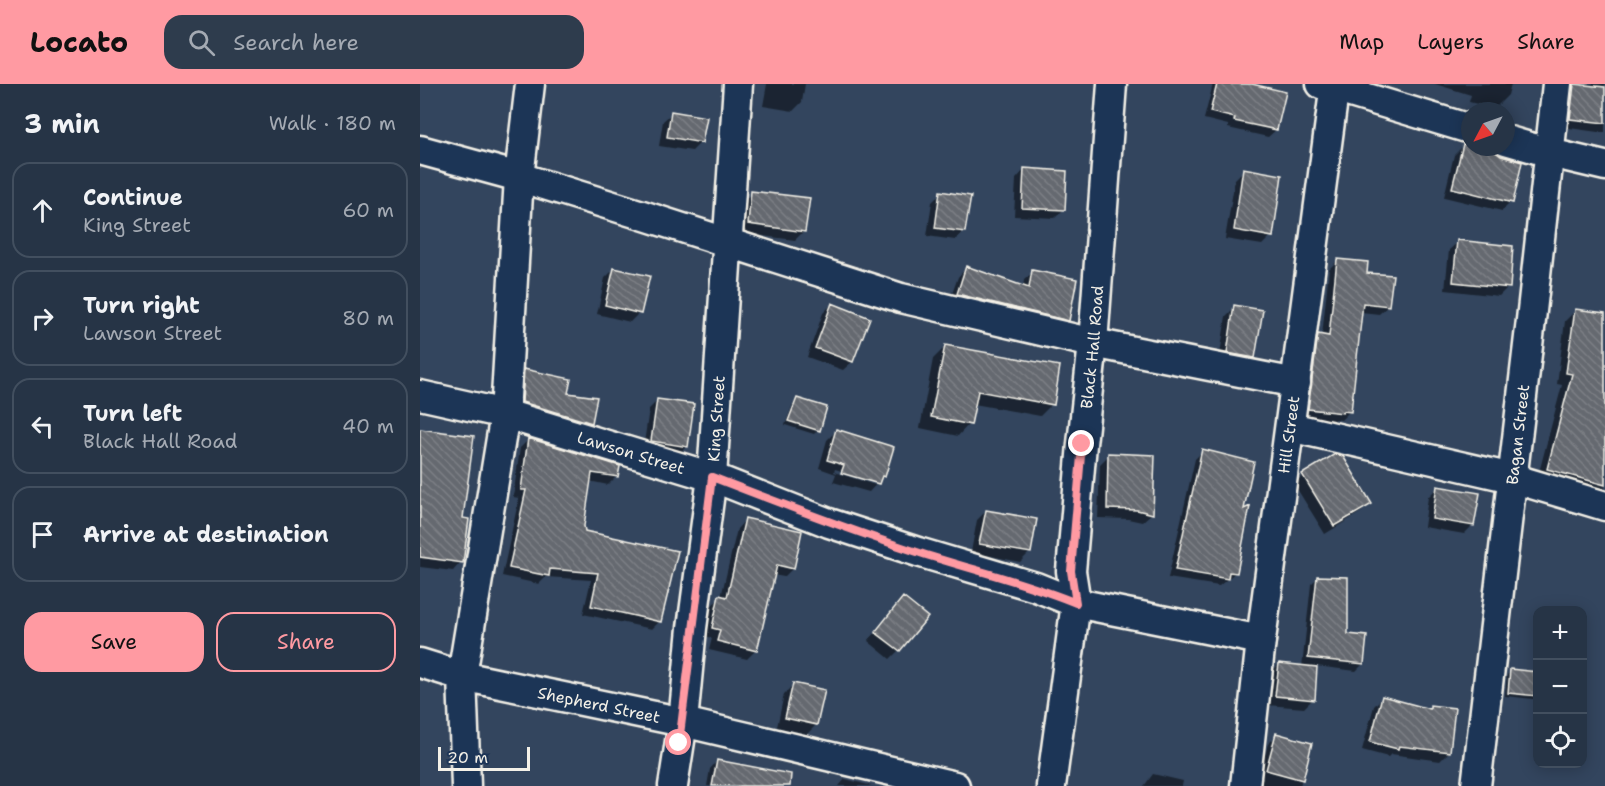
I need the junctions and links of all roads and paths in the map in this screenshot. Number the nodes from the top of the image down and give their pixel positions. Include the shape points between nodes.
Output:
1 (530, 84) edge
2 (738, 84) edge
3 (1112, 84) edge
4 (1557, 84) edge
5 (1330, 86) edge
6 (1461, 126) edge
7 (1515, 143) edge
8 (420, 150) edge
9 (1550, 153) junction
10 (1605, 166) edge
11 (519, 177) junction
12 (728, 241) junction
13 (1093, 343) junction
14 (1296, 383) junction
15 (420, 395) edge
16 (505, 414) junction
17 (1290, 428) junction
18 (712, 477) junction
19 (1512, 478) junction
20 (1605, 506) edge
21 (1076, 603) junction
22 (1261, 640) junction
23 (420, 663) edge
24 (462, 676) junction
25 (683, 722) junction
26 (466, 786) edge
27 (673, 786) edge
28 (955, 786) edge
29 (1051, 786) edge
30 (1245, 786) edge
31 (1476, 786) edge

1 - 11 street
2 - 12 street, King Street
3 - 13 street, Black Hall Road
4 - 9 street, Bagan Street
5 - 6 street
5 - 14 street, Hill Street
7 - 9 street
8 - 11 street
9 - 10 street
9 - 19 street, Bagan Street
11 - 12 street
11 - 16 street
12 - 13 street via 901,298
12 - 18 street, King Street
13 - 14 street
13 - 21 street, Black Hall Road via 1071,571
14 - 17 street, Hill Street
15 - 16 street, Lawson Street
16 - 18 street, Lawson Street
16 - 24 street
17 - 19 street
17 - 22 street, Hill Street
18 - 21 street, Lawson Street via 829,523
18 - 25 street, King Street
19 - 20 street
19 - 31 street, Bagan Street
21 - 22 street, Lawson Street
21 - 29 street, Black Hall Road
22 - 30 street, Hill Street
23 - 24 street, Shepherd Street
24 - 25 street, Shepherd Street
24 - 26 street
25 - 27 street, King Street
25 - 28 street, Shepherd Street

